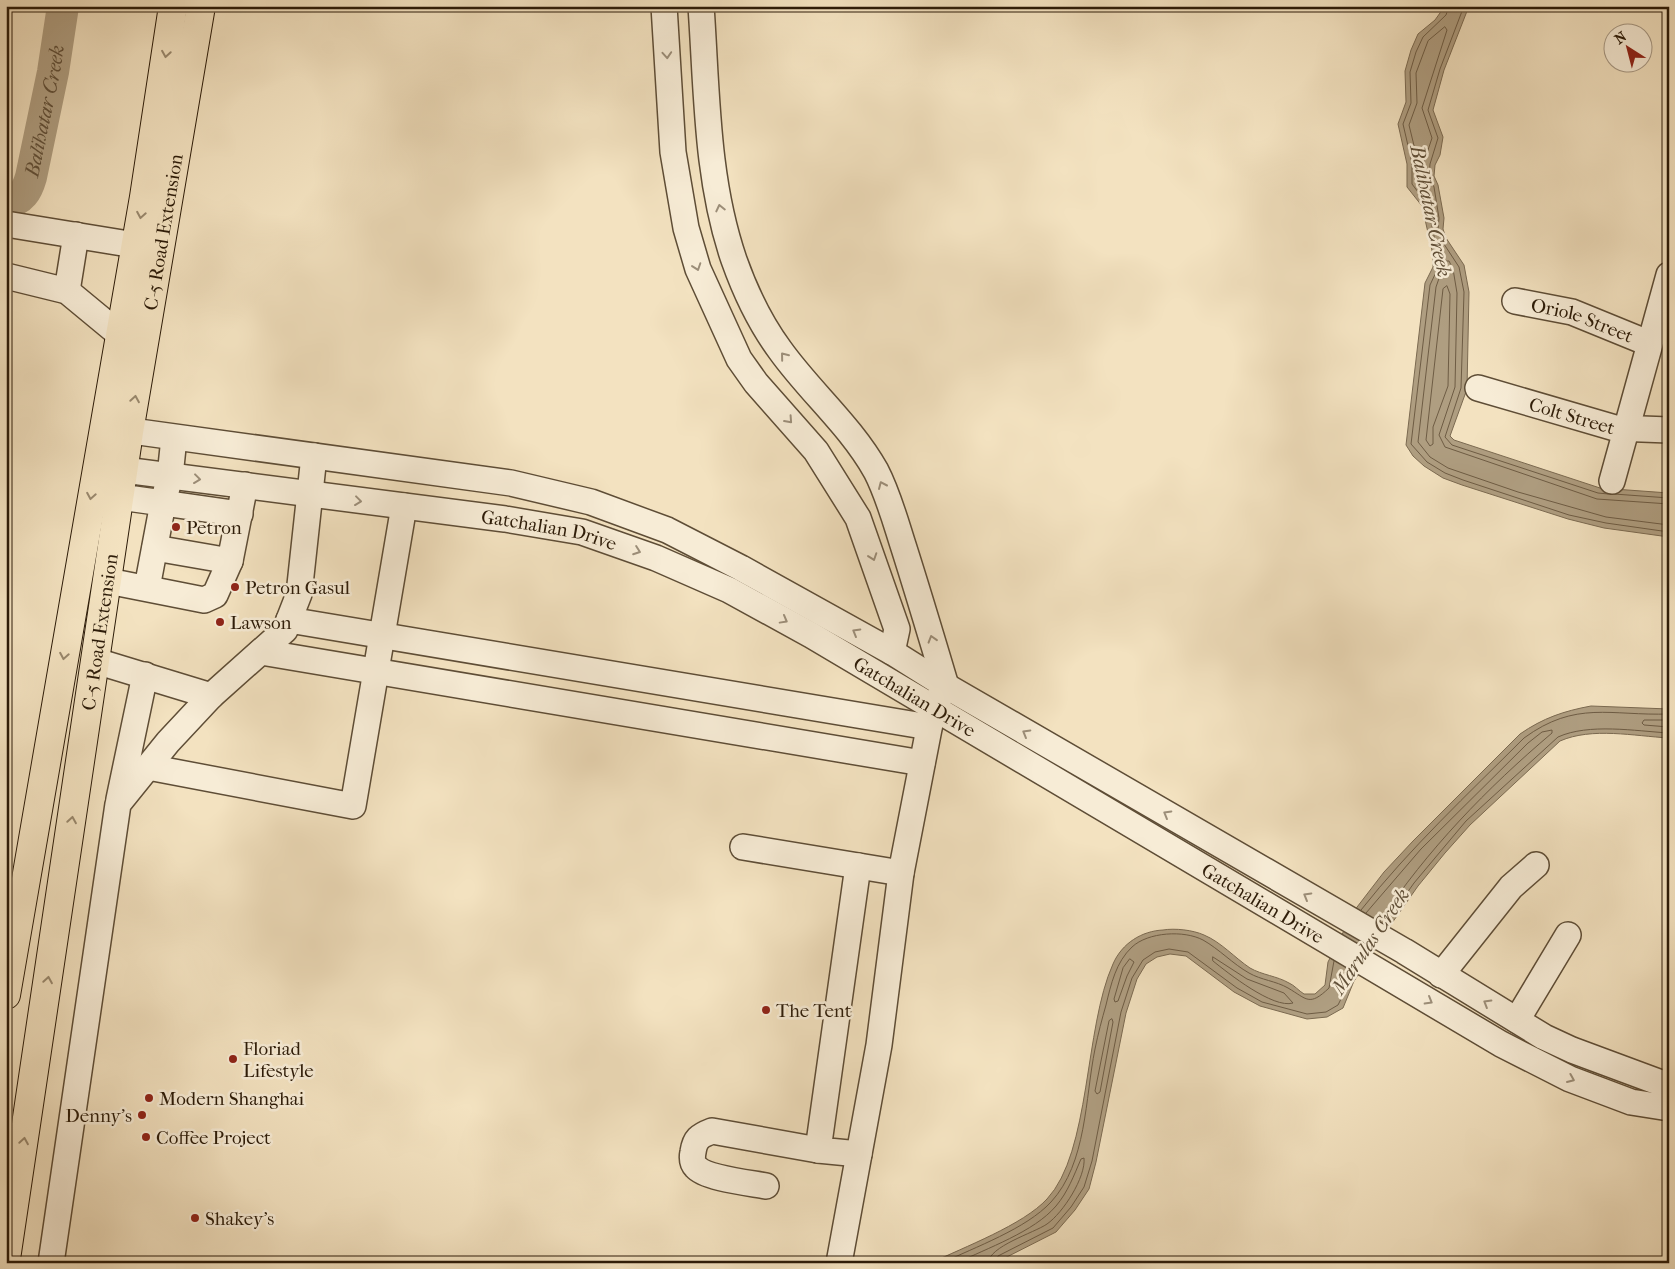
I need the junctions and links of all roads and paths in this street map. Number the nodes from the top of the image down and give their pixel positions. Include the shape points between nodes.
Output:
1 (173, 6) edge
2 (201, 6) edge
3 (664, 6) edge
4 (701, 6) edge
5 (6, 224) edge
6 (76, 236) junction
7 (135, 246) junction
8 (1669, 275) edge
9 (6, 276) edge
10 (67, 291) junction
11 (1515, 301) dead end
12 (1664, 306) edge
13 (119, 334) junction
14 (1648, 343) junction
15 (1478, 388) dead end
16 (102, 427) junction
17 (1628, 429) junction
18 (1669, 430) edge
19 (129, 432) junction
20 (174, 438) junction
21 (314, 456) junction
22 (97, 464) junction
23 (124, 470) junction
24 (170, 476) junction
25 (479, 479) junction
26 (1612, 481) dead end
27 (245, 486) junction
28 (311, 495) junction
29 (120, 497) junction
30 (163, 503) junction
31 (404, 506) junction
32 (240, 514) junction
33 (476, 515) junction
34 (155, 548) junction
35 (230, 561) junction
36 (108, 581) junction
37 (147, 588) junction
38 (289, 620) junction
39 (382, 636) junction
40 (261, 652) junction
41 (892, 652) junction
42 (96, 661) junction
43 (376, 671) junction
44 (145, 675) junction
45 (946, 686) junction
46 (211, 696) junction
47 (931, 718) junction
48 (922, 763) junction
49 (148, 766) junction
50 (118, 804) junction
51 (743, 847) dead end
52 (1536, 865) dead end
53 (858, 866) junction
54 (901, 873) junction
55 (1568, 935) dead end
56 (1441, 975) junction
57 (6, 995) edge
58 (1516, 1020) junction
59 (1641, 1076) junction
60 (1669, 1086) edge
61 (1631, 1102) junction
62 (1669, 1108) edge
63 (818, 1150) junction
64 (859, 1154) junction
65 (766, 1186) dead end
66 (6, 1258) edge
67 (51, 1263) edge
68 (839, 1263) edge

1 -> 7 main road, C-5 Road Extension
19 -> 2 main road, C-5 Road Extension
3 -> 41 street via 673,152 681,206 698,268 739,359 816,451 858,518 896,629
45 -> 4 street via 890,503 876,472 856,440 769,335 734,260 718,202 712,164
5 - 6 street
6 - 7 street
6 - 10 street
7 - 13 main road, C-5 Road Extension
8 - 12 street, Oriole Street
9 - 10 street
10 - 13 street
11 - 14 street, Oriole Street via 1572,312
12 - 14 street, Oriole Street
13 - 16 main road, C-5 Road Extension
14 - 17 street, Oriole Street
15 - 17 street, Colt Street via 1589,421
16 - 19 street, Gatchalian Drive
16 - 22 main road, C-5 Road Extension
17 - 18 street, Colt Street
17 - 26 street, Oriole Street
19 - 20 street, Gatchalian Drive
19 - 23 main road, C-5 Road Extension
20 - 21 street, Gatchalian Drive
20 - 24 street
21 - 25 street, Gatchalian Drive
21 - 28 street
22 - 23 street, Gatchalian Drive
22 -> 57 main road, C-5 Road Extension
23 - 24 street, Gatchalian Drive
23 - 29 main road, C-5 Road Extension
24 -> 27 street, Gatchalian Drive
24 - 30 street
25 - 33 street
41 -> 25 street, Gatchalian Drive via 667,530 591,502 511,483
27 - 28 street, Gatchalian Drive
27 - 32 street
28 -> 31 street, Gatchalian Drive
28 - 38 street via 299,594
29 - 30 street
29 - 36 main road, C-5 Road Extension
30 - 32 street
30 - 34 street
31 - 33 street, Gatchalian Drive
31 - 39 street
32 - 35 street
33 -> 47 street, Gatchalian Drive via 582,532 656,558 730,590
34 - 35 street
34 - 37 street
35 - 37 street via 215,595 204,600
36 - 37 street
36 - 42 main road, C-5 Road Extension
38 - 39 street
38 - 40 street via 285,630
39 - 43 street
39 - 47 street
40 - 43 street
40 - 46 street
41 - 45 street, Gatchalian Drive
42 - 44 street
66 -> 42 main road, C-5 Road Extension
43 - 48 street
43 - 49 street via 353,806
44 - 46 street
44 - 50 street
45 - 47 street
56 -> 45 street, Gatchalian Drive
46 - 49 street
47 - 48 street
47 -> 61 street, Gatchalian Drive via 1332,944 1501,1044 1570,1079
48 - 54 street
49 - 50 street
50 - 67 street
51 - 53 street
52 - 56 street via 1511,887
53 - 54 street
53 - 63 street
54 - 64 street via 879,1045
55 - 58 street
58 -> 56 street, Gatchalian Drive
58 - 59 street, Gatchalian Drive via 1572,1050
59 - 60 street, Gatchalian Drive
59 - 61 street
61 - 62 street, Gatchalian Drive
63 - 64 street
63 - 65 street via 712,1131 695,1142 692,1158 703,1173
64 - 68 street

